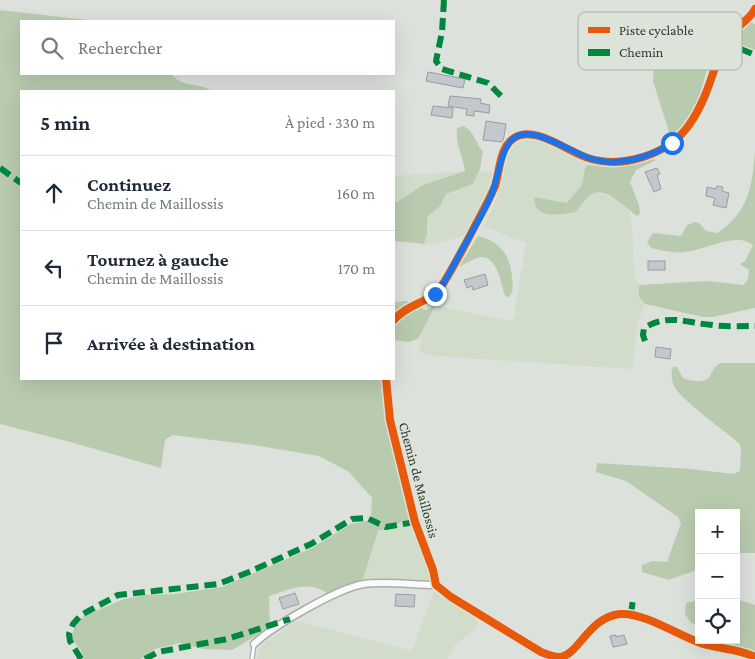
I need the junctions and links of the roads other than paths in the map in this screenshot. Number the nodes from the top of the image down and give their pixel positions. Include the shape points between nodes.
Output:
1 (755, 9) edge
2 (742, 24) edge
3 (714, 70) edge
4 (395, 319) edge
5 (386, 380) edge
6 (436, 585) junction
7 (254, 644) joint
8 (755, 658) edge
9 (252, 659) edge

1 - 2 street
3 - 4 street via 702,105 689,126 681,136 654,154 611,162 586,158 538,136 520,135 511,140 505,148 490,199 441,287
5 - 6 street, Chemin de Maillossis via 390,420 415,522
6 - 7 street via 366,584 351,587 262,636
6 - 8 street via 551,656 565,656 572,652 591,628 605,618 631,614 706,645 732,649
7 - 9 lane

